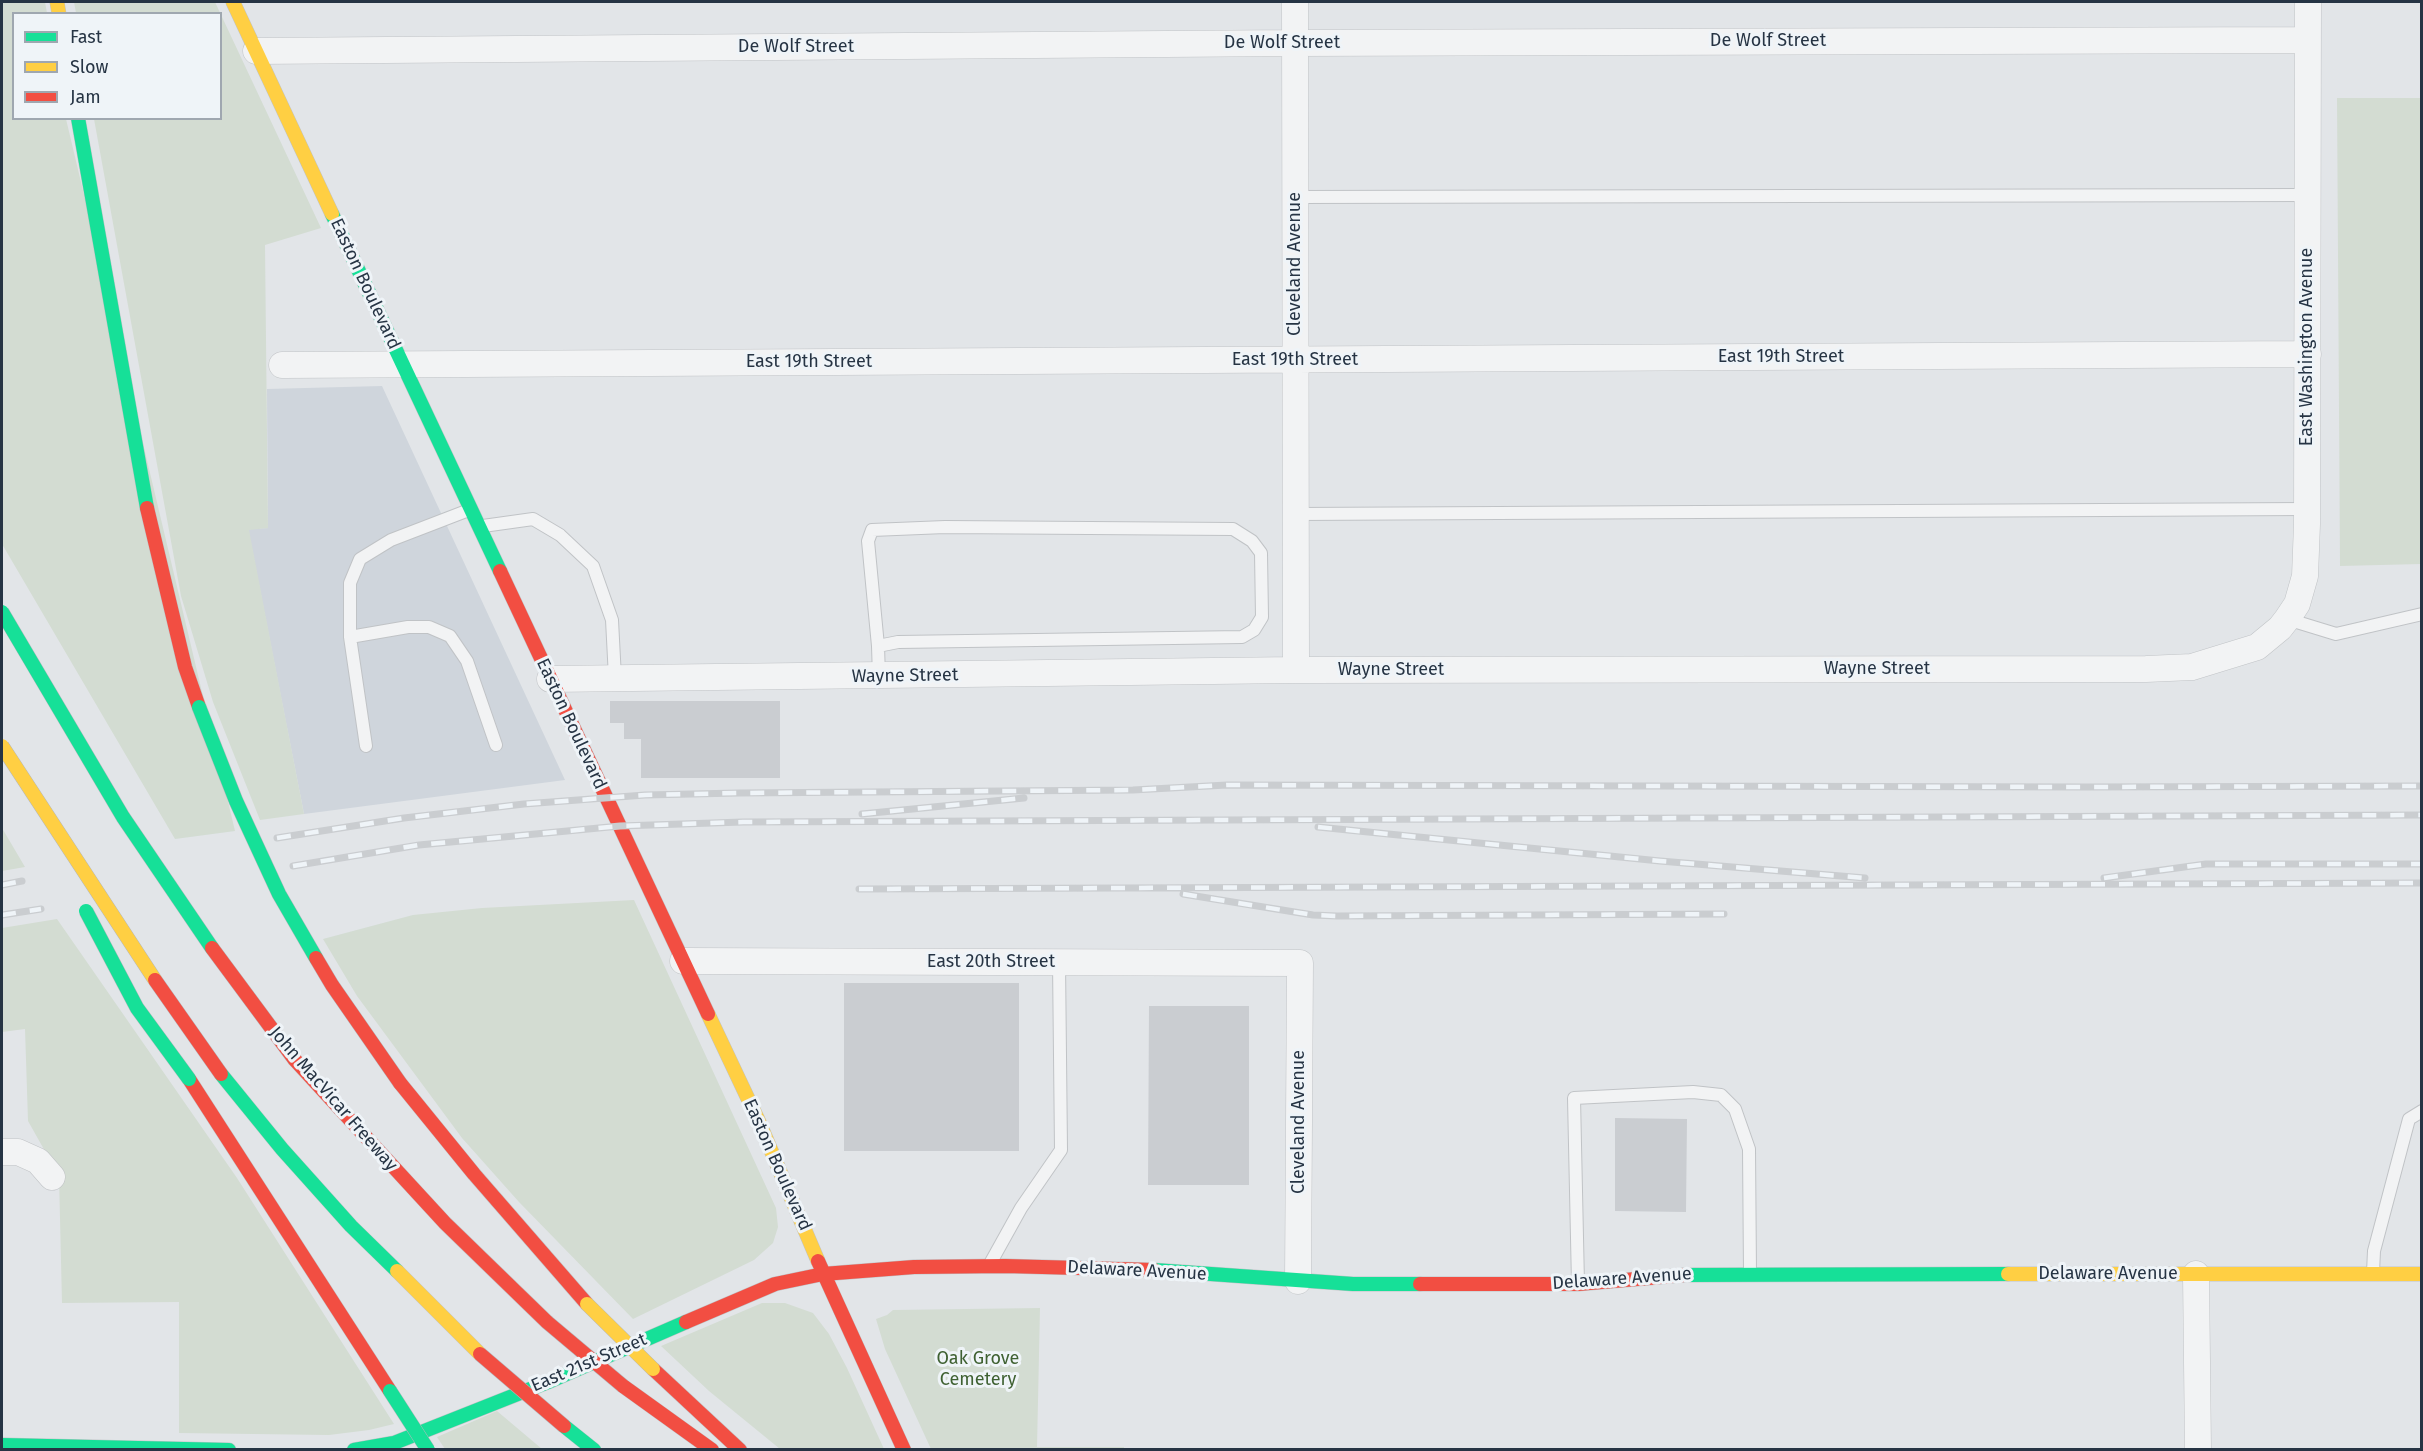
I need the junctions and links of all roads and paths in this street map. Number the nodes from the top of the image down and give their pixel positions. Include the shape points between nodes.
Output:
1 (233, 2) edge
2 (1295, 2) edge
3 (2307, 2) edge
4 (2307, 40) junction
5 (1295, 43) junction
6 (256, 51) junction
7 (78, 120) edge
8 (2307, 195) junction
9 (1295, 197) junction
10 (2307, 354) junction
11 (1295, 360) junction
12 (402, 364) junction
13 (282, 365) dead end
14 (471, 509) junction
15 (2307, 509) junction
16 (1296, 514) junction
17 (478, 526) junction
18 (2, 612) edge
19 (2421, 614) edge
20 (2287, 619) junction
21 (350, 637) junction
22 (878, 646) junction
23 (2231, 656) joint
24 (1296, 670) junction
25 (879, 676) junction
26 (615, 678) junction
27 (550, 679) junction
28 (2, 746) edge
29 (366, 746) dead end
30 (496, 746) dead end
31 (61, 862) dead end
32 (77, 893) dead end
33 (683, 962) junction
34 (1059, 962) junction
35 (1300, 963) joint
36 (2421, 1111) edge
37 (2, 1152) edge
38 (52, 1177) dead end
39 (989, 1266) junction
40 (824, 1274) junction
41 (1750, 1274) junction
42 (2196, 1274) junction
43 (2373, 1274) junction
44 (2421, 1274) edge
45 (1298, 1281) junction
46 (1578, 1284) junction
47 (2, 1445) edge
48 (229, 1449) edge
49 (354, 1449) edge
50 (428, 1449) edge
51 (594, 1449) edge
52 (712, 1449) edge
53 (740, 1449) edge
54 (904, 1449) edge
55 (2198, 1449) edge

1 - 6 main road, Easton Boulevard
2 - 5 street, Cleveland Avenue
3 - 4 street, East Washington Avenue
4 - 5 street, De Wolf Street
4 - 8 street, East Washington Avenue
5 - 6 street, De Wolf Street
5 - 9 street, Cleveland Avenue
6 - 12 main road, Easton Boulevard
7 - 53 main road, bridge via 152,534 182,656 236,801 279,894 332,985 400,1083 474,1174 587,1304
8 - 9 lane
8 - 10 street, East Washington Avenue
9 - 11 street, Cleveland Avenue
10 - 11 street, East 19th Street
10 - 15 street, East Washington Avenue
11 - 12 street, East 19th Street
11 - 16 street, Cleveland Avenue
12 - 13 street, East 19th Street
12 - 14 main road, Easton Boulevard
14 - 17 main road, Easton Boulevard
14 - 21 lane via 391,540 360,559 350,583
15 - 16 lane
15 - 20 street, East Washington Avenue via 2305,576 2297,604
16 - 24 street, Cleveland Avenue
17 - 26 lane via 533,519 560,535 593,566 612,620
17 - 27 main road, Easton Boulevard
18 - 52 main road, John MacVicar Freeway, bridge via 123,817 232,978 295,1060 445,1223 547,1322 623,1386
19 - 20 lane via 2336,634
20 - 23 street, East Washington Avenue via 2257,647
21 - 29 lane
21 - 30 lane via 408,627 429,627 450,636 467,661
22 - 22 lane via 898,642 1242,637 1254,630 1262,617 1261,553 1252,541 1233,529 872,530 868,541
22 - 25 lane
23 - 24 street, Wayne Street via 2192,667 2146,669
24 - 25 street, Wayne Street
25 - 26 street, Wayne Street
26 - 27 street, Wayne Street
27 - 33 main road, Easton Boulevard
28 - 31 main road, bridge
28 - 51 main road, bridge via 132,946 221,1074 282,1149 351,1226 480,1354
32 - 50 main road, bridge via 137,1008 189,1079
33 - 34 street, East 20th Street
33 - 40 main road, Easton Boulevard via 759,1122
34 - 35 street, East 20th Street
34 - 39 lane via 1060,1150
35 - 45 street, Cleveland Avenue
36 - 43 lane via 2409,1119 2374,1251
37 - 38 street via 18,1152 38,1161
39 - 40 main road, Delaware Avenue
39 - 45 main road, Delaware Avenue via 1121,1268
40 - 49 main road, East 21st Street via 775,1284 548,1382 394,1443
40 - 54 main road, Easton Boulevard
41 - 42 main road, Delaware Avenue
41 - 46 main road, Delaware Avenue via 1694,1274
41 - 46 lane via 1749,1149 1735,1109 1721,1095 1693,1092 1574,1098
42 - 43 main road, Delaware Avenue
42 - 55 street
43 - 44 main road, Delaware Avenue
45 - 46 main road, Delaware Avenue
47 - 48 main road

